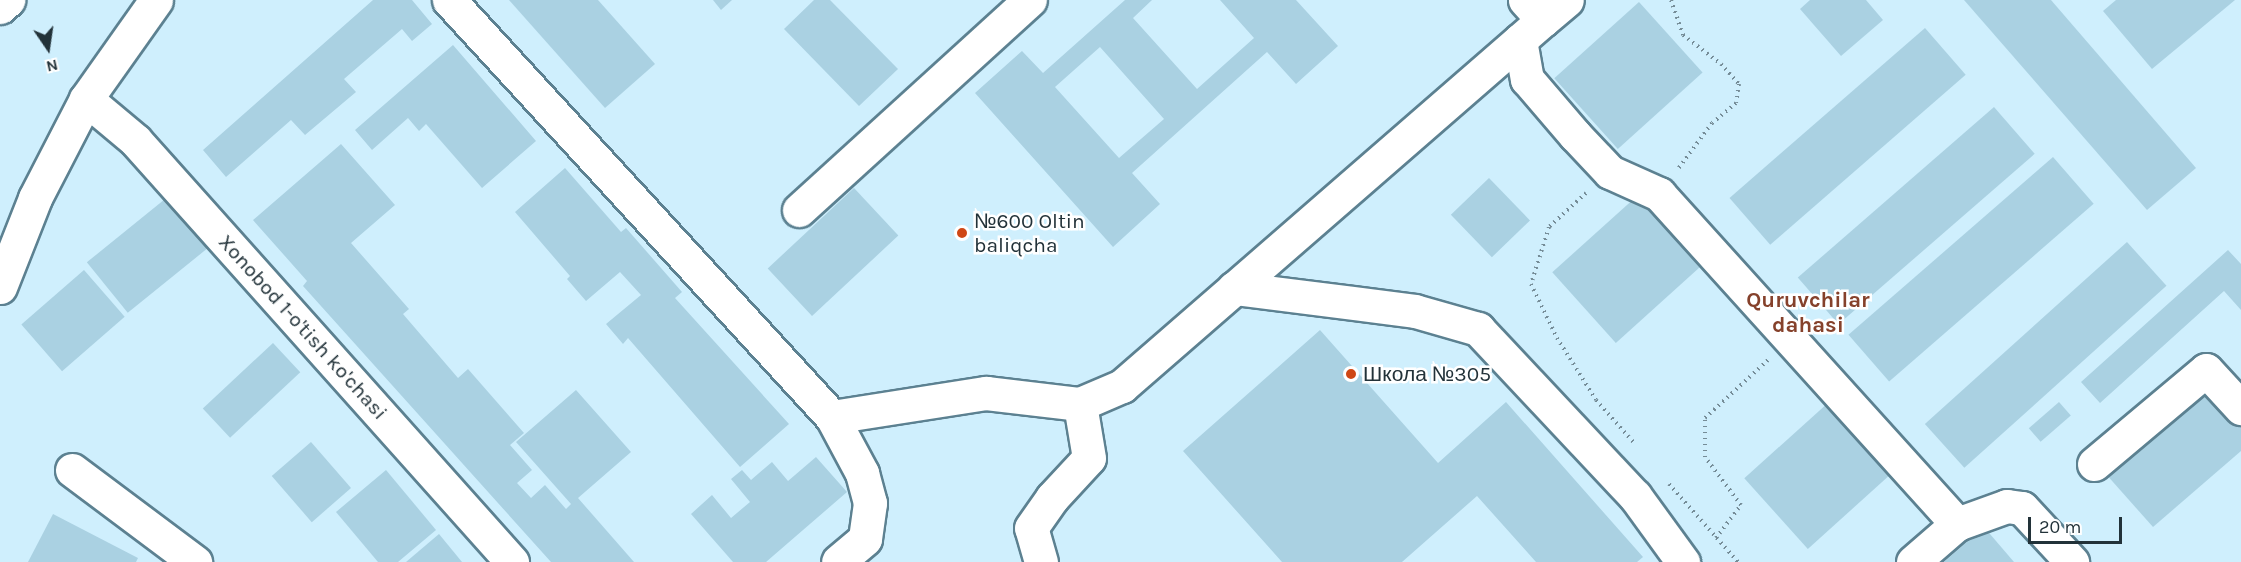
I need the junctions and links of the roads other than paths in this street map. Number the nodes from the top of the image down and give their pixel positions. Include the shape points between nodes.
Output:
1 (8, 0) edge
2 (156, 0) edge
3 (449, 0) edge
4 (1030, 0) edge
5 (0, 7) edge
6 (1539, 15) edge
7 (86, 99) junction
8 (799, 210) dead end
9 (0, 287) edge
10 (1234, 288) junction
11 (1080, 404) junction
12 (2241, 408) edge
13 (832, 417) junction
14 (2094, 464) dead end
15 (72, 470) dead end
16 (1957, 524) junction
17 (195, 562) edge
18 (512, 562) edge
19 (838, 562) edge
20 (1041, 562) edge
21 (1683, 562) edge
22 (1913, 562) edge
23 (2072, 562) edge

1 - 5 street
2 - 7 street
3 - 13 street
4 - 8 street
6 - 10 street
6 - 16 street via 1527,79 1610,172 1659,194
7 - 9 street via 35,198
7 - 18 street, Xonobod 1-o'tish ko'chasi via 135,140
10 - 11 street via 1122,386
10 - 21 street via 1415,311 1478,329 1635,496
11 - 13 street via 986,393
11 - 20 street via 1089,458 1031,528
12 - 14 street via 2206,370
13 - 19 street via 862,473 870,503 865,539
15 - 17 street
16 - 22 street
16 - 23 street via 2007,506 2022,508

